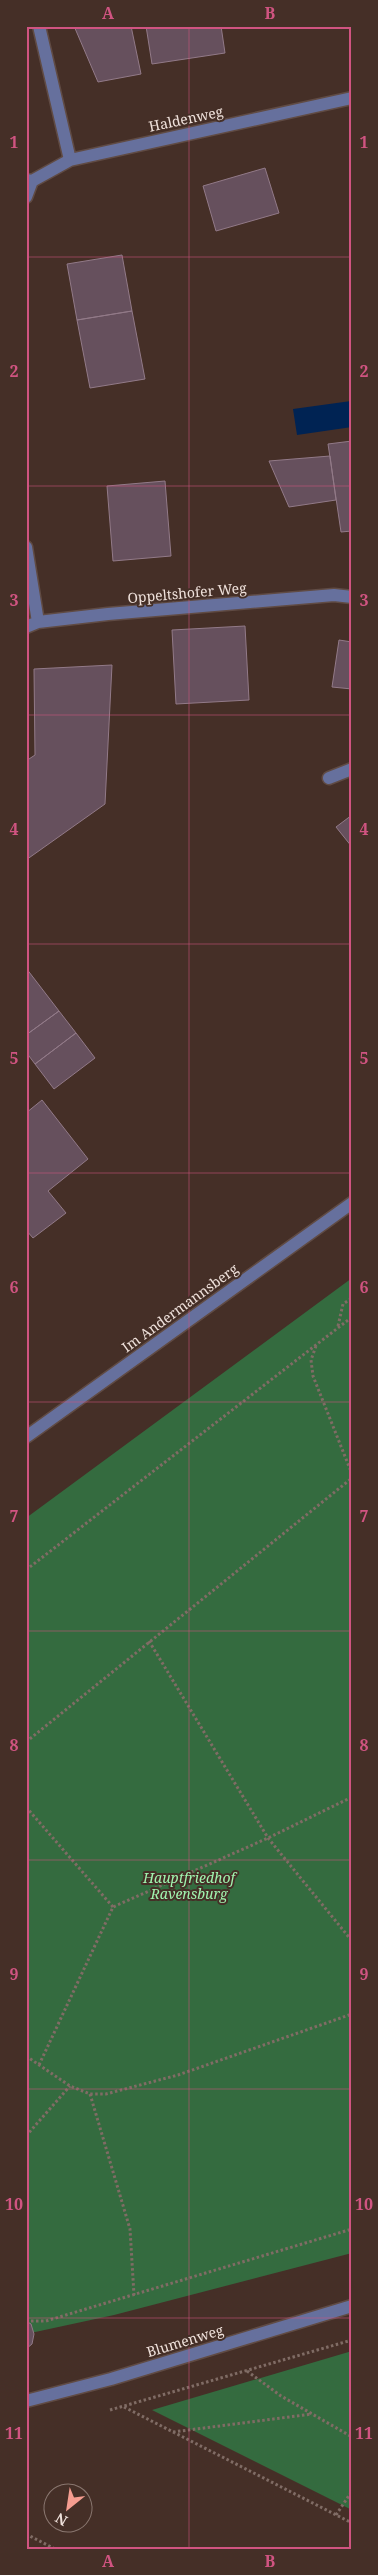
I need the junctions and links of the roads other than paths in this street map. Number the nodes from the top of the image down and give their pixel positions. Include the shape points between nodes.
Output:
1 (40, 26) edge
2 (352, 98) edge
3 (70, 160) junction
4 (29, 180) edge
5 (26, 197) edge
6 (26, 547) edge
7 (352, 596) edge
8 (32, 625) edge
9 (352, 769) edge
10 (329, 778) dead end
11 (352, 1204) edge
12 (26, 1437) edge
13 (352, 2306) edge
14 (26, 2401) edge

1 - 3 street
2 - 3 street, Haldenweg
3 - 4 street, Haldenweg
4 - 5 street, Haldenweg
6 - 8 street
7 - 8 street, Oppeltshofer Weg via 324,596
9 - 10 street
11 - 12 street, Im Andermannsberg
13 - 14 street, Blumenweg via 111,2379

